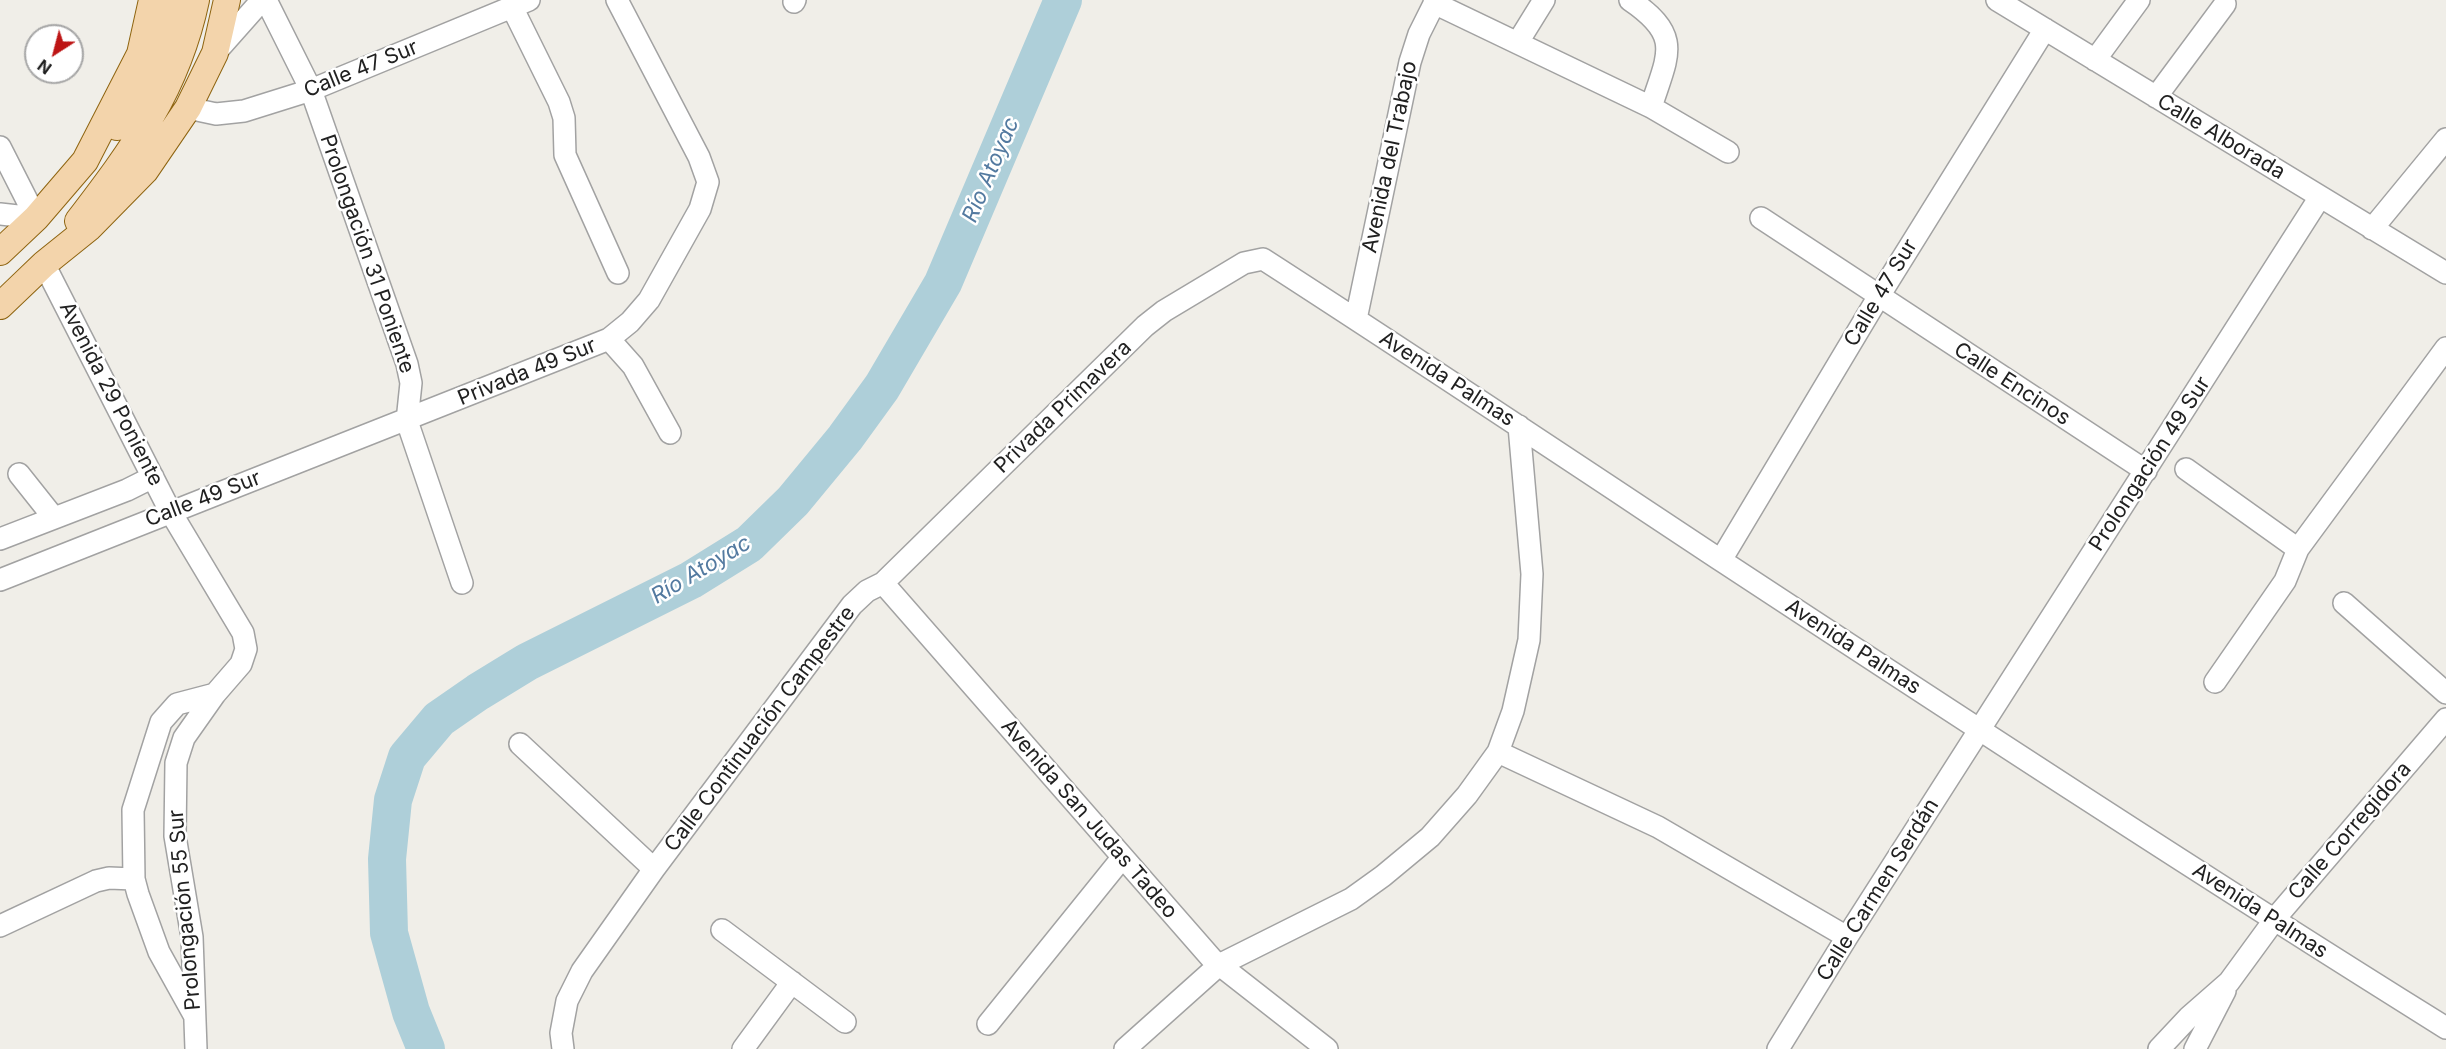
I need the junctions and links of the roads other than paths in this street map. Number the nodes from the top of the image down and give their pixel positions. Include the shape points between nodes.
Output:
1 (153, 0) edge
2 (196, 0) edge
3 (227, 0) edge
4 (264, 0) edge
5 (616, 0) edge
6 (1544, 0) edge
7 (1630, 0) edge
8 (1997, 0) edge
9 (2139, 0) edge
10 (1435, 2) edge
11 (520, 4) edge
12 (2225, 4) dead end
13 (177, 17) edge
14 (2044, 29) junction
15 (1518, 42) junction
16 (215, 53) junction
17 (2095, 60) junction
18 (311, 90) junction
19 (2156, 97) junction
20 (1651, 107) junction
21 (188, 108) junction
22 (2446, 139) edge
23 (0, 147) edge
24 (1728, 152) dead end
25 (85, 161) junction
26 (2320, 197) junction
27 (0, 214) edge
28 (36, 218) junction
29 (1761, 218) dead end
30 (2372, 229) junction
31 (0, 252) edge
32 (1263, 259) joint
33 (44, 264) junction
34 (618, 273) dead end
35 (2446, 273) edge
36 (1879, 296) junction
37 (0, 306) edge
38 (1356, 319) junction
39 (609, 339) junction
40 (2446, 348) edge
41 (407, 421) junction
42 (1519, 426) junction
43 (670, 433) dead end
44 (2186, 469) dead end
45 (2146, 471) junction
46 (19, 474) dead end
47 (153, 477) junction
48 (170, 511) junction
49 (54, 518) junction
50 (0, 539) edge
51 (2298, 549) junction
52 (1721, 560) junction
53 (0, 580) edge
54 (462, 583) dead end
55 (875, 587) junction
56 (2344, 603) dead end
57 (246, 649) joint
58 (2215, 682) dead end
59 (2446, 693) edge
60 (214, 694) junction
61 (2446, 719) edge
62 (1980, 731) junction
63 (520, 744) dead end
64 (1498, 752) junction
65 (1122, 858) junction
66 (654, 869) junction
67 (134, 879) junction
68 (2, 919) edge
69 (2274, 921) junction
70 (722, 930) dead end
71 (1847, 937) junction
72 (1219, 965) junction
73 (792, 982) junction
74 (2229, 982) junction
75 (195, 1018) junction
76 (845, 1022) dead end
77 (988, 1024) dead end
78 (2446, 1028) edge
79 (196, 1049) edge
80 (563, 1049) edge
81 (743, 1049) edge
82 (1125, 1049) edge
83 (1327, 1049) edge
84 (1778, 1049) edge
85 (2159, 1049) edge
86 (2195, 1049) edge

1 - 25 main road via 140,54
2 - 13 main road
3 - 16 main road
4 - 16 street
4 - 18 street, Prolongación 31 Poniente
5 - 39 street via 699,157 708,182 700,209 649,300
6 - 15 street
7 - 20 street via 1651,14 1666,37 1667,58
8 - 14 street, Calle Alborada
9 - 17 street
10 - 15 street
10 - 38 street, Avenida del Trabajo via 1410,62
11 - 18 street, Calle 47 Sur
11 - 34 street via 564,118 564,154
12 - 19 street
13 - 25 main road via 128,115
13 - 33 main road via 178,65 152,119
14 - 17 street, Calle Alborada
14 - 36 street, Calle 47 Sur
15 - 20 street
16 - 21 main road
17 - 19 street, Calle Alborada
18 - 21 street, Calle 47 Sur via 244,111 216,114
18 - 41 street, Prolongación 31 Poniente via 406,363 411,383
19 - 26 street, Calle Alborada
20 - 24 street
21 - 33 main road via 145,171 90,227
22 - 30 street
23 - 28 street
25 - 28 main road
26 - 30 street, Calle Alborada
26 - 45 street, Prolongación 49 Sur
27 - 28 street
28 - 31 main road
29 - 36 street, Calle Encinos
30 - 35 street, Calle Alborada
32 - 38 street, Avenida Palmas
32 - 55 street, Privada Primavera via 1244,263 1145,326
33 - 37 main road
33 - 47 street, Avenida 29 Poniente
36 - 45 street, Calle Encinos
36 - 52 street, Calle 47 Sur
38 - 42 street, Avenida Palmas
39 - 41 street, Privada 49 Sur
39 - 43 street, Privada 49 Sur via 633,366
40 - 51 street
41 - 48 street, Calle 49 Sur
41 - 54 street, Prolongación 31 Poniente
42 - 52 street, Avenida Palmas
42 - 64 street via 1532,574 1529,640 1513,711
44 - 51 street
45 - 62 street, Prolongación 49 Sur
46 - 49 street
47 - 48 street, Avenida 29 Poniente
47 - 49 street
48 - 53 street, Calle 49 Sur
48 - 57 street, Avenida 29 Poniente via 243,633
49 - 50 street
51 - 58 street via 2285,581
52 - 62 street, Avenida Palmas
55 - 65 street, Avenida San Judas Tadeo
55 - 66 street, Calle Continuación Campestre via 852,605
56 - 59 street
57 - 60 street, Prolongación 55 Sur via 241,664
60 - 67 street via 177,704 161,722 133,810
60 - 75 street, Prolongación 55 Sur via 184,738 176,763 175,836 192,937
61 - 69 street, Calle Corregidora
62 - 69 street, Avenida Palmas
62 - 71 street, Calle Carmen Serdán
63 - 66 street, Calle Continuación Campestre
64 - 71 street via 1658,827
64 - 72 street via 1430,837 1383,876 1351,899
65 - 72 street, Avenida San Judas Tadeo
65 - 77 street
66 - 80 street, Calle Continuación Campestre via 582,970 567,1001 561,1033
67 - 68 street via 96,881
67 - 75 street via 159,952
69 - 74 street, Calle Corregidora
69 - 78 street, Avenida Palmas
70 - 73 street
71 - 84 street, Calle Carmen Serdán
72 - 82 street
72 - 83 street, Avenida San Judas Tadeo
73 - 76 street
73 - 81 street
74 - 85 street, Calle Corregidora
74 - 86 street
75 - 79 street, Prolongación 55 Sur

